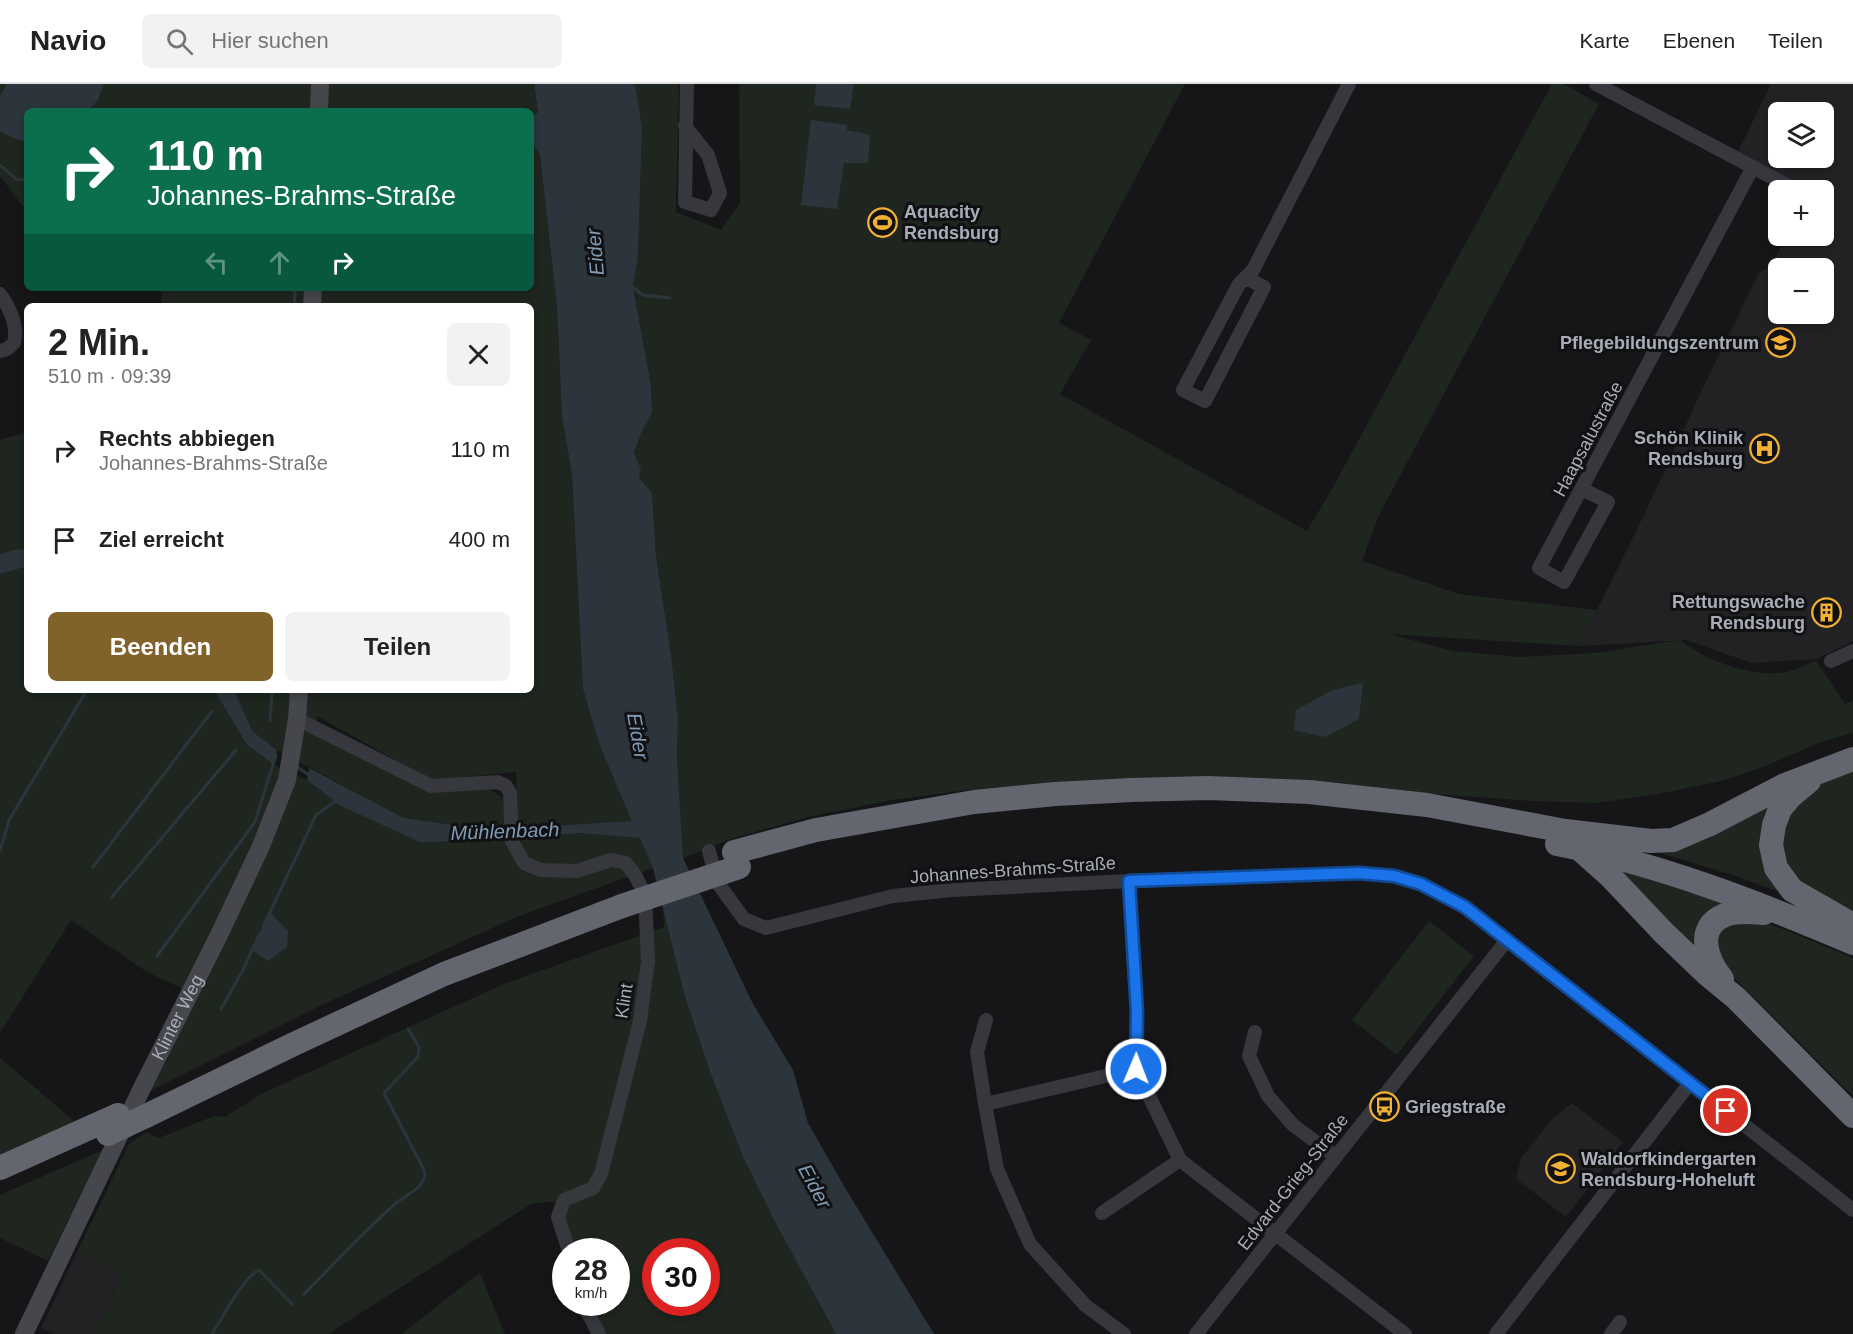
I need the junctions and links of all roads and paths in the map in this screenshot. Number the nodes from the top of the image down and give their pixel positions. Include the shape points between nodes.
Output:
1 (320, 84) edge
2 (687, 84) edge
3 (1349, 84) edge
4 (1596, 84) edge
5 (319, 108) edge
6 (685, 126) junction
7 (1753, 167) junction
8 (1777, 180) edge
9 (1246, 278) junction
10 (0, 294) edge
11 (0, 351) edge
12 (1582, 489) junction
13 (1853, 651) edge
14 (1831, 662) dead end
15 (299, 693) edge
16 (297, 719) junction
17 (1853, 759) edge
18 (1820, 772) junction
19 (511, 821) dead end
20 (1572, 840) junction
21 (513, 841) dead end
22 (709, 850) dead end
23 (1129, 881) junction
24 (1783, 913) junction
25 (1850, 930) edge
26 (1507, 940) junction
27 (1736, 998) junction
28 (986, 1020) dead end
29 (1255, 1032) dead end
30 (1136, 1069) junction
31 (1690, 1083) junction
32 (985, 1104) junction
33 (1853, 1116) edge
34 (113, 1124) junction
35 (1336, 1157) junction
36 (1180, 1160) junction
37 (0, 1168) edge
38 (0, 1183) edge
39 (1853, 1210) edge
40 (1102, 1213) dead end
41 (1275, 1234) junction
42 (565, 1238) edge
43 (590, 1316) edge
44 (1620, 1322) dead end
45 (24, 1334) edge
46 (599, 1334) edge
47 (1124, 1334) edge
48 (1196, 1334) edge
49 (1405, 1334) edge
50 (1496, 1334) edge
51 (1611, 1334) edge

1 - 5 street
2 - 6 street
3 - 9 street
4 - 7 street
6 - 6 street via 685,202 711,210 720,193 708,155
7 - 8 street
7 - 12 street, Haapsalustraße
9 - 9 street via 1239,284 1183,390 1204,401 1264,287
10 - 11 street via 16,334 14,344
12 - 12 street, Haapsalustraße via 1539,568 1564,582 1608,502
13 - 14 street
15 - 16 street, Klinter Weg
16 - 19 street via 431,786 498,782 510,793
16 - 45 street, Klinter Weg via 287,780 261,846
17 - 18 highway
18 - 20 highway via 1785,784 1673,840
18 - 25 highway via 1780,809 1771,845 1776,868 1792,890
20 - 24 highway
20 - 25 highway via 1689,865
20 - 27 highway via 1663,932
20 - 34 highway, bridge via 1427,805 1309,792 1208,789 1055,794 944,806 816,830 438,961
21 - 42 street, Klint via 524,863 541,870 577,871 611,860 626,863 645,895 648,961 640,1021 601,1174 593,1188 564,1200 558,1217
22 - 23 street, Johannes-Brahms-Straße via 717,882 744,920 766,928 893,896
23 - 26 street, Johannes-Brahms-Straße via 1359,873 1394,876 1421,884 1465,907
23 - 30 street via 1137,1012
24 - 25 highway
24 - 27 highway via 1725,915 1708,932 1705,942 1714,969
26 - 31 street, Johannes-Brahms-Straße
26 - 35 street, Edvard-Grieg-Straße
27 - 33 highway
28 - 32 street via 977,1052
29 - 35 street via 1249,1056 1268,1096 1293,1125
30 - 32 street
30 - 36 street
31 - 39 street, Johannes-Brahms-Straße
31 - 50 street
32 - 47 street via 997,1169 1030,1244 1085,1305
34 - 37 highway
34 - 38 highway
35 - 41 street, Edvard-Grieg-Straße
36 - 40 street
36 - 41 street
41 - 48 street, Edvard-Grieg-Straße
41 - 49 street
43 - 46 street
44 - 51 street

